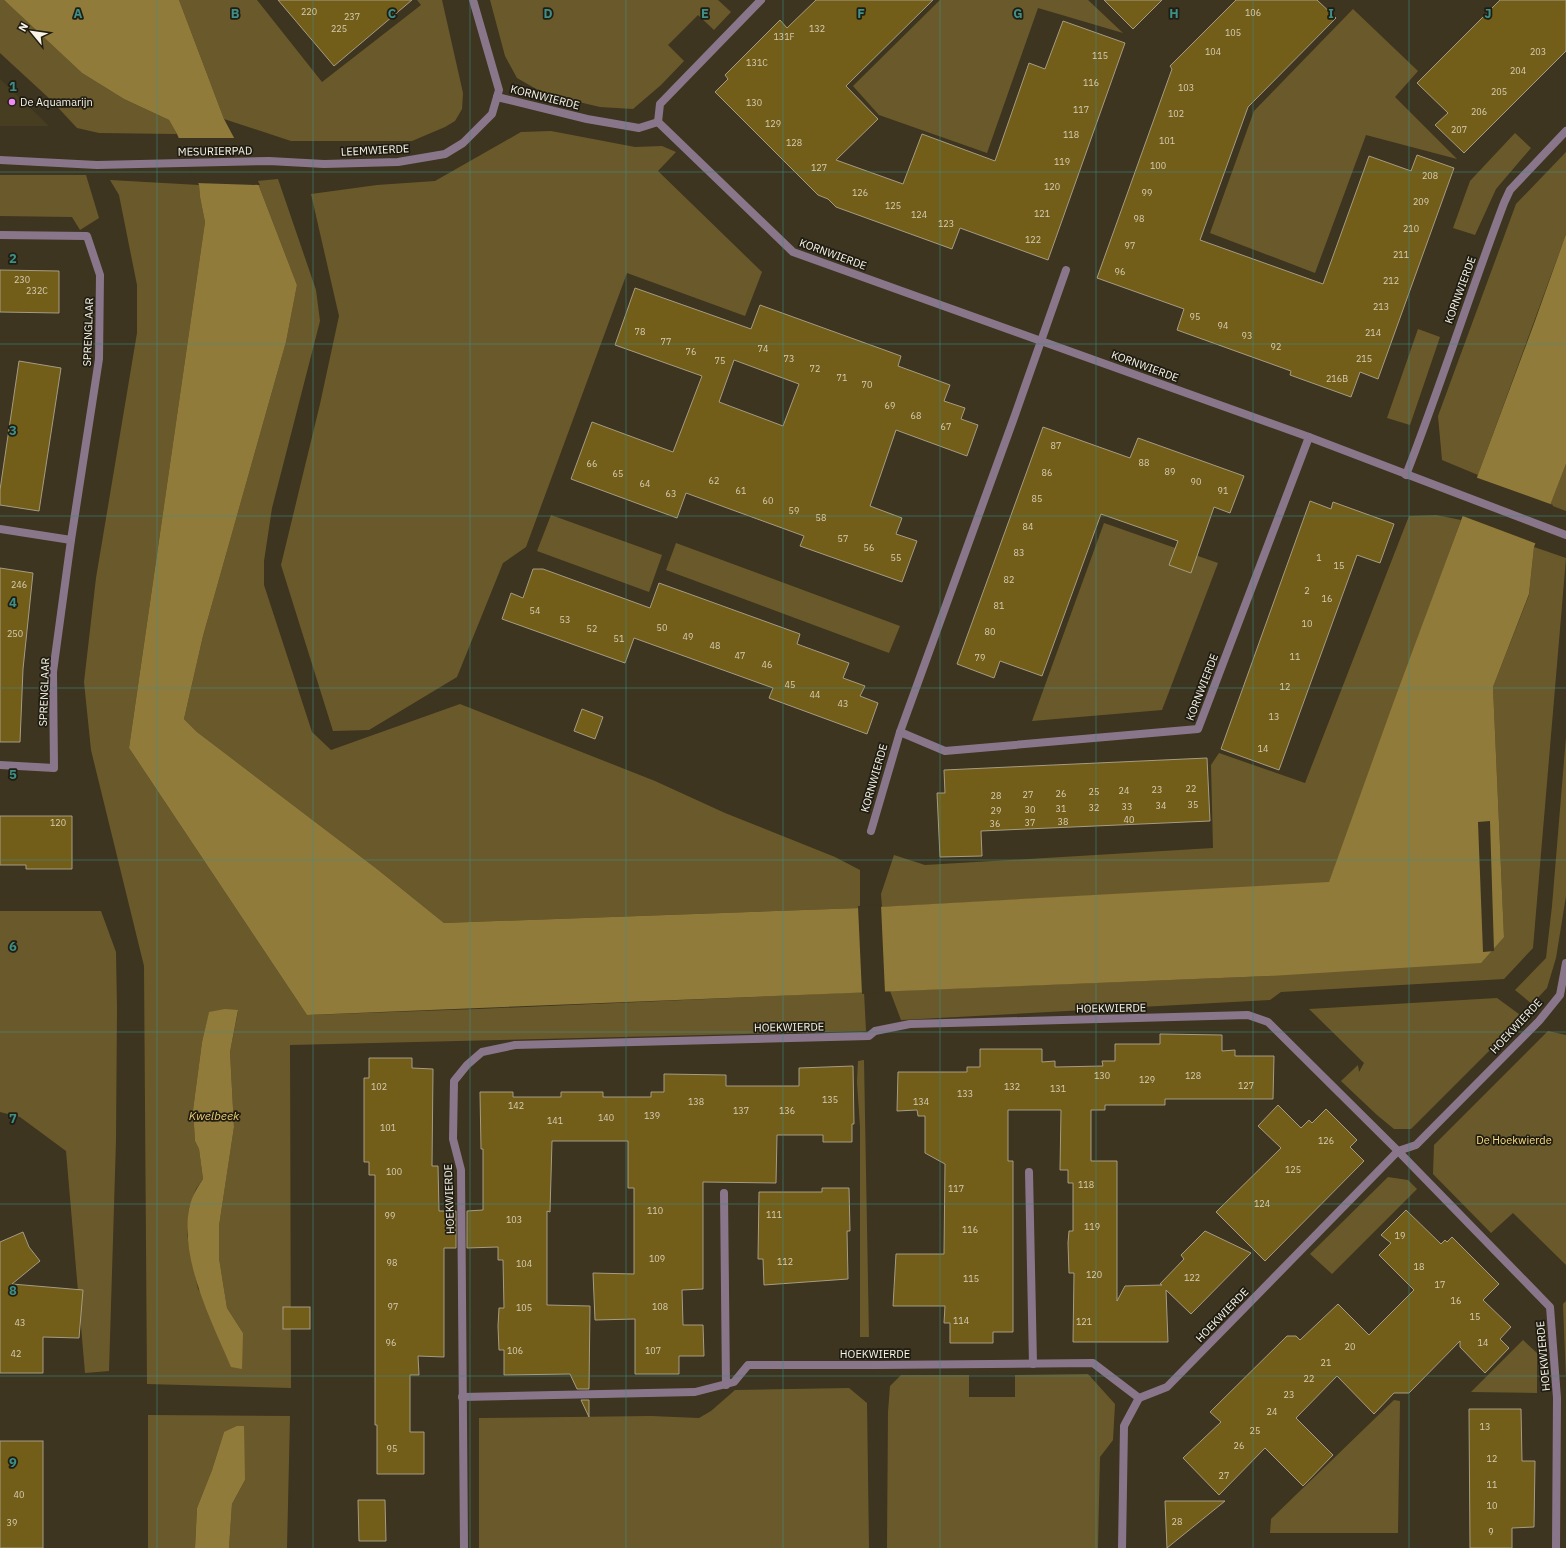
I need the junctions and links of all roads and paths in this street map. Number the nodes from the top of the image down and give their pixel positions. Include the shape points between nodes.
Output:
1 (473, 0) edge
2 (761, 0) edge
3 (497, 97) junction
4 (658, 122) junction
5 (1566, 131) edge
6 (0, 160) edge
7 (269, 161) joint
8 (0, 235) edge
9 (1066, 270) dead end
10 (1042, 341) junction
11 (1309, 437) junction
12 (1406, 475) junction
13 (0, 529) edge
14 (1566, 535) edge
15 (71, 540) junction
16 (900, 732) junction
17 (0, 765) edge
18 (871, 831) dead end
19 (1566, 963) edge
20 (1563, 995) edge
21 (1398, 1151) junction
22 (1029, 1172) dead end
23 (724, 1193) dead end
24 (1033, 1364) junction
25 (726, 1384) junction
26 (462, 1397) junction
27 (1139, 1398) junction
28 (464, 1548) edge
29 (1122, 1548) edge
30 (1556, 1548) edge

1 - 3 street, LEEMWIERDE via 499,90
2 - 4 street via 660,104
3 - 4 street, KORNWIERDE via 587,119 639,128
3 - 7 street, LEEMWIERDE via 492,114 477,131 463,144 445,154 398,162 324,164
4 - 10 street, KORNWIERDE via 793,252
5 - 12 street, KORNWIERDE via 1510,190
6 - 7 street, MESURIERPAD via 97,164
8 - 15 street, SPRENGLAAR via 87,236 100,275 99,358
9 - 10 street, KORNWIERDE
10 - 11 street, KORNWIERDE
10 - 16 street, KORNWIERDE
11 - 12 street, KORNWIERDE
11 - 16 street, KORNWIERDE via 1198,729 945,751
12 - 14 street, KORNWIERDE
13 - 15 street
15 - 17 street, SPRENGLAAR via 53,672 54,768
16 - 18 street, KORNWIERDE
19 - 20 street, HOEKWIERDE
20 - 21 street, HOEKWIERDE via 1416,1145
21 - 26 street, HOEKWIERDE via 1268,1022 1248,1015 910,1024 875,1031 869,1036 516,1045 482,1052 454,1081 453,1139 462,1170
21 - 27 street, HOEKWIERDE via 1167,1387
21 - 30 street, HOEKWIERDE via 1550,1307 1557,1398
22 - 24 street
23 - 25 street
24 - 25 street, HOEKWIERDE via 748,1365 734,1382
24 - 27 street, HOEKWIERDE via 1093,1363
25 - 26 street, HOEKWIERDE via 695,1392
26 - 28 street, HOEKWIERDE
27 - 29 street via 1124,1426

